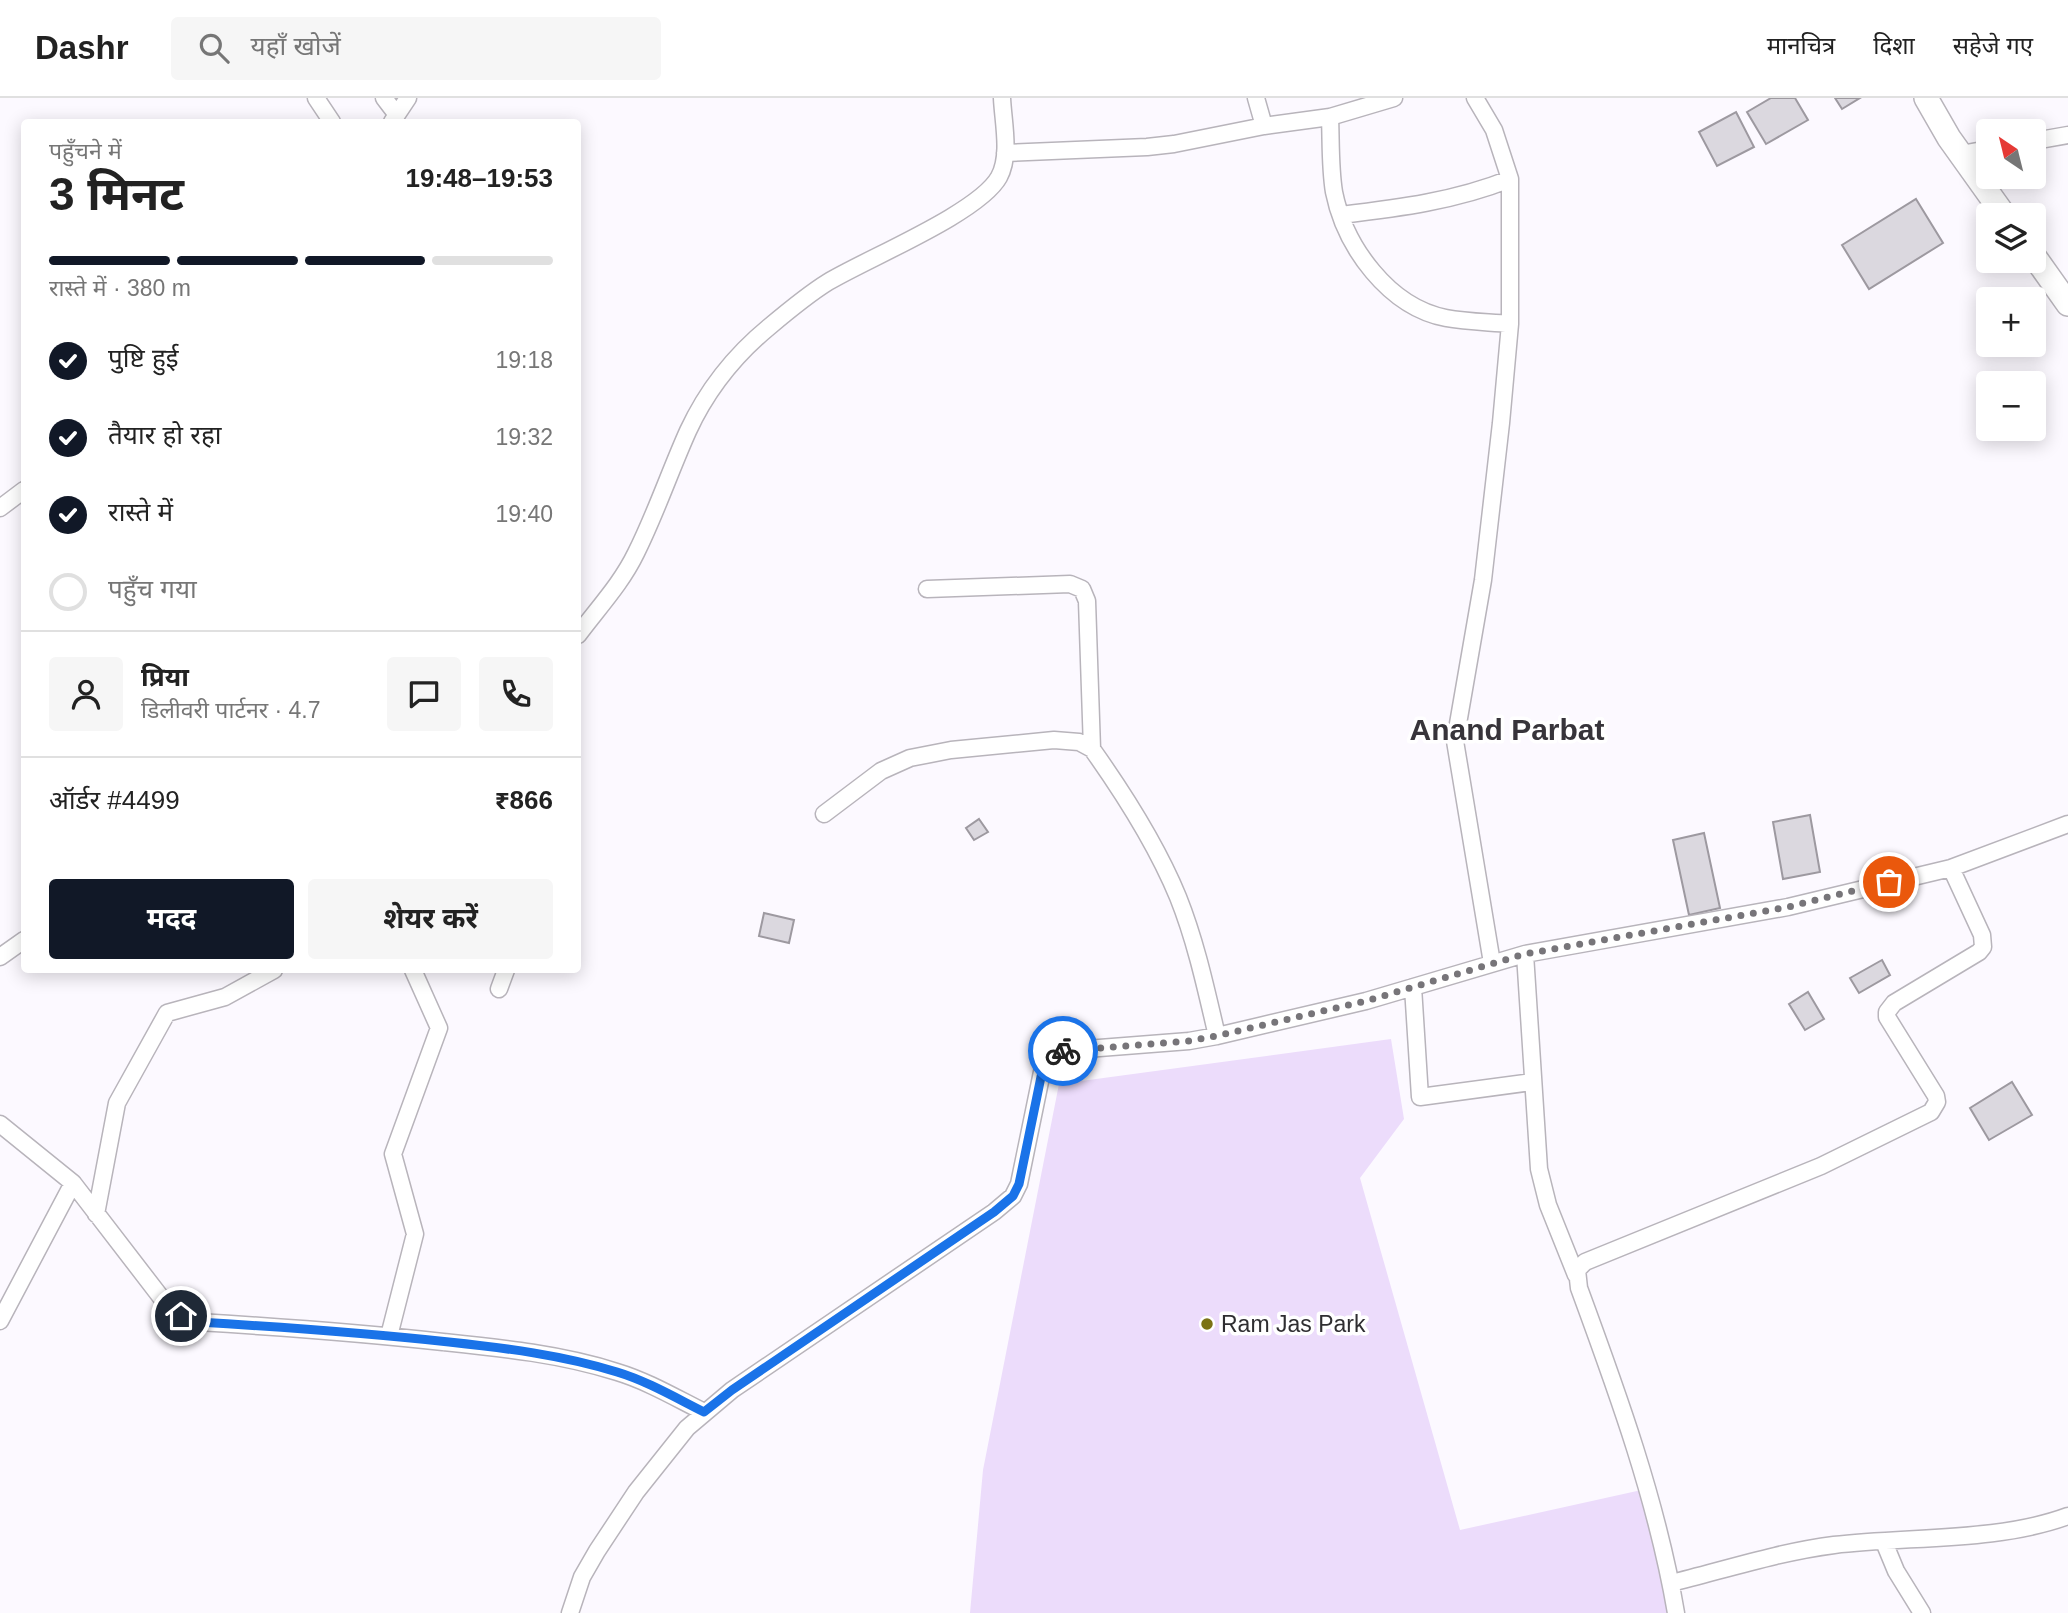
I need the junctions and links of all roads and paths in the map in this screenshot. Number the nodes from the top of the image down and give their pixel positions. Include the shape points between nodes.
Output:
1 (316, 98) edge
2 (384, 98) edge
3 (408, 98) edge
4 (1002, 98) edge
5 (1256, 98) edge
6 (1394, 98) edge
7 (1475, 98) edge
8 (1926, 98) edge
9 (1330, 117) junction
10 (330, 119) edge
11 (394, 119) edge
12 (1264, 126) junction
13 (2068, 135) edge
14 (2046, 139) edge
15 (1976, 151) edge
16 (1005, 153) junction
17 (1961, 154) junction
18 (1510, 179) junction
19 (1996, 203) edge
20 (1341, 215) junction
21 (2046, 273) edge
22 (2068, 304) edge
23 (1510, 324) junction
24 (21, 482) edge
25 (21, 492) edge
26 (0, 496) edge
27 (0, 508) edge
28 (927, 589) dead end
29 (581, 631) edge
30 (1092, 748) junction
31 (824, 814) dead end
32 (2068, 824) edge
33 (1951, 868) junction
34 (21, 942) edge
35 (1525, 954) junction
36 (0, 957) edge
37 (1492, 963) junction
38 (269, 973) edge
39 (415, 973) edge
40 (505, 973) edge
41 (1413, 987) junction
42 (499, 989) dead end
43 (1216, 1036) junction
44 (1532, 1082) junction
45 (0, 1124) edge
46 (73, 1183) junction
47 (96, 1213) junction
48 (1576, 1275) junction
49 (0, 1321) edge
50 (389, 1336) junction
51 (704, 1412) junction
52 (2068, 1516) edge
53 (1884, 1542) junction
54 (1671, 1583) junction
55 (570, 1613) edge
56 (1676, 1613) edge
57 (1922, 1613) edge

1 - 10 street
2 - 11 street
3 - 11 street
4 - 16 street
5 - 12 street
6 - 9 street
7 - 18 street via 1494,130
8 - 17 street
9 - 12 street
9 - 20 street via 1331,174
12 - 16 street via 1147,147
13 - 14 street
15 - 17 street
16 - 29 street via 998,178 978,199 828,282 746,347 722,374 689,429 627,570
17 - 19 street
18 - 20 street via 1420,206
18 - 23 street
20 - 23 street via 1356,250 1387,286 1406,300 1445,318
21 - 22 street
23 - 37 street via 1483,580 1455,741
24 - 26 street
25 - 27 street
28 - 30 street via 1070,584 1083,589
30 - 31 street via 1054,740 910,758 881,771
30 - 43 street via 1167,873 1201,969
32 - 33 street
33 - 35 street via 1788,907
33 - 48 street via 1982,935 1983,947 1886,1012 1936,1096 1931,1112 1821,1166 1580,1264
34 - 36 street
35 - 37 street
35 - 44 street
37 - 41 street
38 - 47 street via 225,997 167,1013 117,1103
39 - 50 street via 439,1028 393,1154 415,1234
40 - 42 street
41 - 43 street
41 - 44 street via 1420,1097
43 - 51 street via 1061,1051 1053,1056 1042,1072 1013,1196
44 - 48 street via 1543,1190
45 - 46 street
46 - 47 street
46 - 49 street
47 - 50 street via 163,1300 181,1316 198,1322
48 - 54 street via 1637,1452
50 - 51 street via 584,1362 620,1372
51 - 55 street via 664,1455 610,1531 582,1577
52 - 53 street via 2002,1531
53 - 54 street via 1805,1550
53 - 57 street via 1896,1572
54 - 56 street

